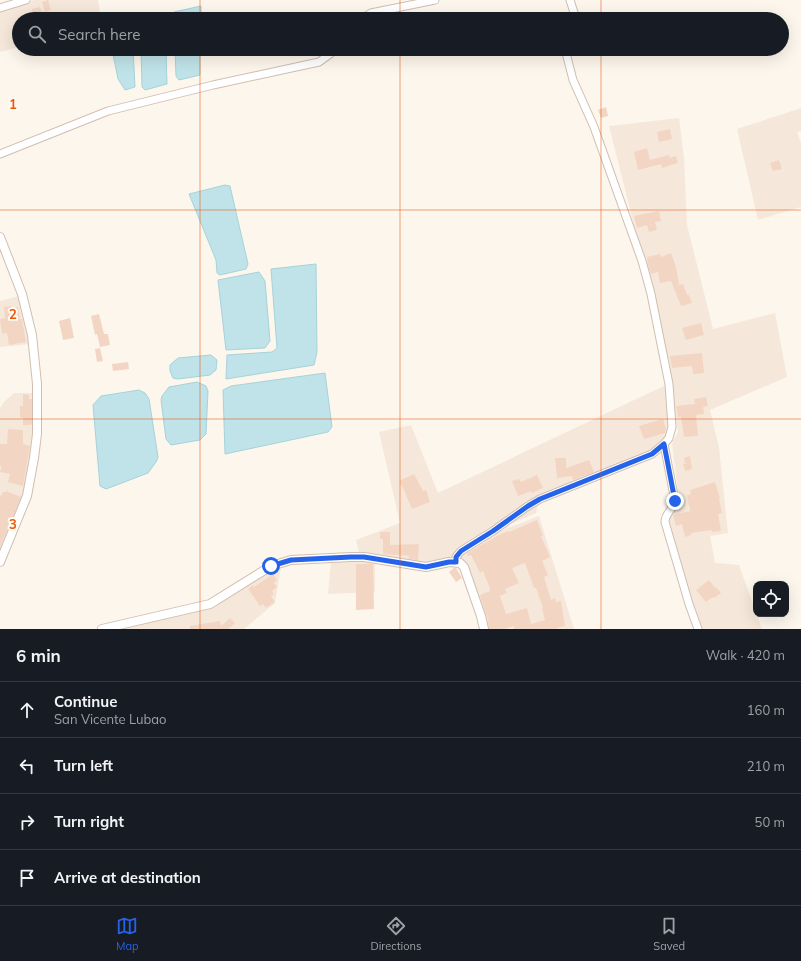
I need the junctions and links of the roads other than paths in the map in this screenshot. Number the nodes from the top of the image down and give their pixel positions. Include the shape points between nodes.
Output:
1 (26, 0) edge
2 (435, 0) edge
3 (570, 0) edge
4 (0, 8) edge
5 (376, 12) edge
6 (574, 12) edge
7 (327, 56) edge
8 (567, 56) edge
9 (0, 154) edge
10 (0, 237) edge
11 (664, 444) junction
12 (0, 562) edge
13 (456, 562) junction
14 (102, 629) edge
15 (484, 629) edge
16 (698, 629) edge

1 - 4 street
2 - 5 street
3 - 6 street
7 - 9 street via 319,62 213,84 108,110
8 - 11 street via 573,80 594,127 642,261 651,294 669,384 672,427
10 - 12 street via 22,294 32,335 37,384 37,419 34,458 27,496
11 - 13 street via 652,454 540,499 461,551 456,557
11 - 16 street via 675,501 665,517 665,522
13 - 14 street via 426,567 358,557 291,560 271,566 210,604
13 - 15 street via 464,567

